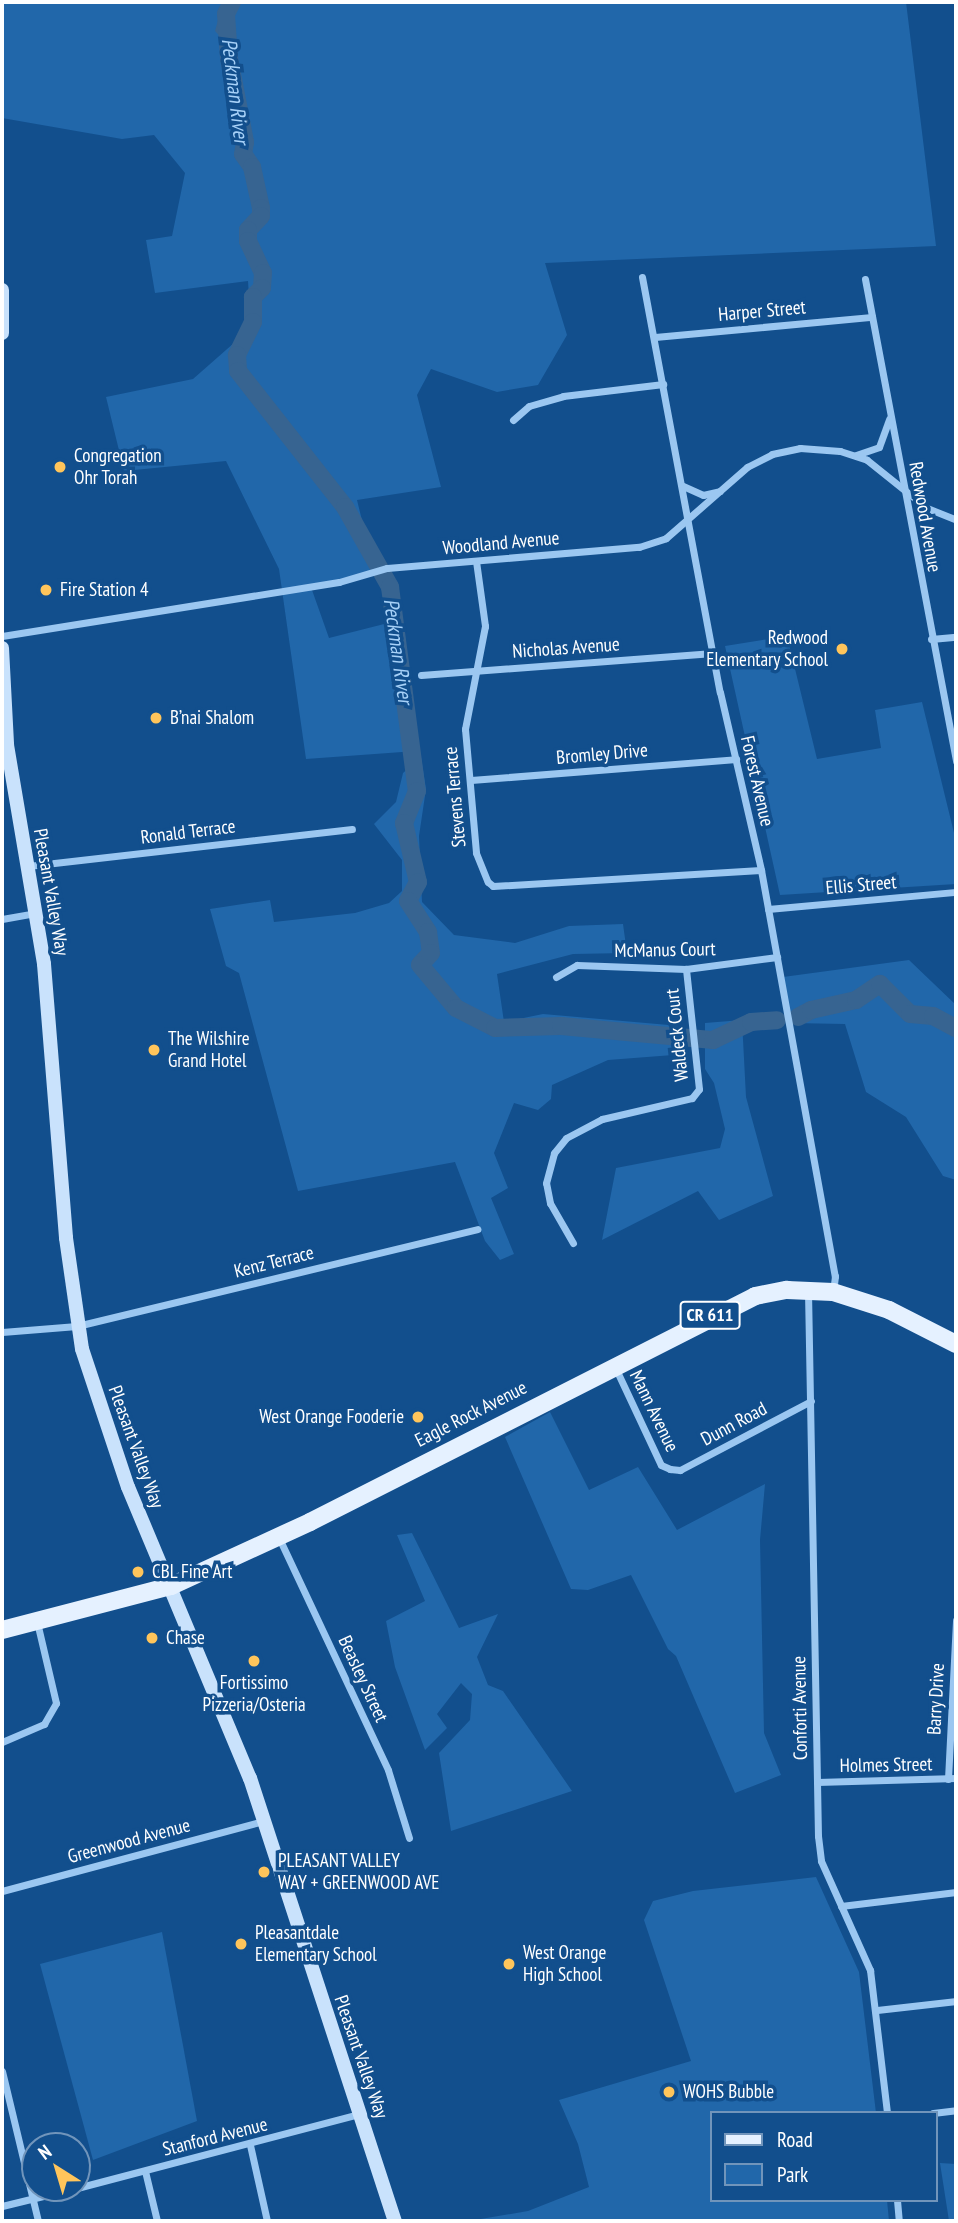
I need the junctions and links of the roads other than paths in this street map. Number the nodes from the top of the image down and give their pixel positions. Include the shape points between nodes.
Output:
1 (642, 276) dead end
2 (864, 279) dead end
3 (2, 290) edge
4 (872, 317) junction
5 (2, 333) edge
6 (655, 337) junction
7 (663, 384) junction
8 (890, 415) junction
9 (513, 420) dead end
10 (854, 455) junction
11 (682, 486) junction
12 (905, 490) junction
13 (720, 491) junction
14 (956, 520) edge
15 (689, 521) junction
16 (476, 561) junction
17 (2, 636) edge
18 (956, 637) edge
19 (931, 639) junction
20 (2, 648) edge
21 (713, 653) junction
22 (477, 671) junction
23 (421, 675) dead end
24 (955, 744) edge
25 (736, 759) junction
26 (956, 761) edge
27 (471, 780) junction
28 (352, 829) dead end
29 (28, 866) junction
30 (761, 870) junction
31 (956, 892) edge
32 (768, 909) junction
33 (36, 913) junction
34 (2, 919) edge
35 (777, 957) junction
36 (686, 969) junction
37 (556, 977) dead end
38 (477, 1229) dead end
39 (573, 1243) dead end
40 (808, 1290) junction
41 (833, 1293) junction
42 (77, 1326) junction
43 (2, 1332) edge
44 (956, 1344) edge
45 (613, 1364) junction
46 (811, 1401) junction
47 (670, 1469) joint
48 (278, 1538) junction
49 (171, 1586) junction
50 (956, 1620) edge
51 (37, 1622) junction
52 (2, 1630) edge
53 (2, 1742) edge
54 (952, 1779) edge
55 (817, 1782) junction
56 (264, 1821) junction
57 (409, 1838) dead end
58 (2, 1891) edge
59 (956, 1892) edge
60 (841, 1906) junction
61 (956, 2001) edge
62 (877, 2010) junction
63 (2, 2071) edge
64 (956, 2110) edge
65 (887, 2111) edge
66 (937, 2112) edge
67 (360, 2114) junction
68 (250, 2145) junction
69 (21, 2149) edge
70 (145, 2171) junction
71 (91, 2184) edge
72 (21, 2202) edge
73 (34, 2202) edge
74 (897, 2202) edge
75 (2, 2206) edge
76 (38, 2221) edge
77 (157, 2221) edge
78 (267, 2221) edge
79 (395, 2221) edge
80 (899, 2221) edge

1 - 6 street, Forest Avenue
2 - 4 street, Redwood Avenue
3 - 5 main road
4 - 6 street, Harper Street
4 - 8 street, Redwood Avenue
6 - 7 street, Forest Avenue
7 - 9 street via 563,396 529,406
7 - 11 street, Forest Avenue
8 - 10 street via 879,447
8 - 12 street, Redwood Avenue
10 - 12 street, Woodland Avenue via 881,468
10 - 13 street, Woodland Avenue via 813,448 779,452 747,467
11 - 13 street via 703,495
11 - 15 street, Forest Avenue
12 - 14 street, Woodland Avenue via 927,508
12 - 19 street, Redwood Avenue
13 - 15 street, Woodland Avenue
15 - 16 street, Woodland Avenue via 666,538 639,547
15 - 21 street, Forest Avenue
16 - 17 street, Woodland Avenue via 383,570 338,582
16 - 22 street, Stevens Terrace via 485,626
18 - 19 street
19 - 24 street, Redwood Avenue
20 - 29 main road, Pleasant Valley Way via 7,745
21 - 22 street, Nicholas Avenue
21 - 25 street, Forest Avenue
22 - 23 street, Nicholas Avenue
22 - 27 street, Stevens Terrace via 465,729
24 - 26 street, Redwood Avenue
25 - 27 street, Bromley Drive
25 - 30 street, Forest Avenue
27 - 30 street, Stevens Terrace via 479,868 493,886
28 - 29 street, Ronald Terrace
29 - 33 main road, Pleasant Valley Way
30 - 32 street, Forest Avenue
31 - 32 street, Ellis Street
32 - 35 street, Forest Avenue
33 - 34 street
33 - 42 main road, Pleasant Valley Way
35 - 36 street, McManus Court
35 - 41 street, Forest Avenue via 835,1276
36 - 37 street, McManus Court via 577,965
36 - 39 street, Waldeck Court via 700,1084 692,1098 601,1119 566,1138 554,1153 546,1183 550,1203 558,1224
38 - 42 street, Kenz Terrace
40 - 41 main road, Eagle Rock Avenue / CR 611
40 - 45 main road, Eagle Rock Avenue / CR 611 via 740,1301
40 - 46 street, Conforti Avenue
41 - 44 main road, Eagle Rock Avenue / CR 611 via 889,1310
42 - 43 street, Kenz Terrace
42 - 49 main road, Pleasant Valley Way via 103,1421
45 - 47 street, Mann Avenue via 661,1465
45 - 48 main road, Eagle Rock Avenue / CR 611
46 - 47 street, Dunn Road via 680,1469
46 - 55 street, Conforti Avenue
48 - 49 main road, Eagle Rock Avenue / CR 611
48 - 57 street, Beasley Street via 388,1770
49 - 51 main road, Eagle Rock Avenue / CR 611
49 - 56 main road, Pleasant Valley Way via 233,1733
50 - 54 street, Barry Drive
51 - 52 main road, Eagle Rock Avenue / CR 611
51 - 53 street via 56,1703 44,1724
54 - 55 street, Holmes Street
55 - 60 street, Conforti Avenue via 821,1861
56 - 58 street, Greenwood Avenue
56 - 67 main road, Pleasant Valley Way
59 - 60 street
60 - 62 street, Conforti Avenue via 870,1970
61 - 62 street
62 - 65 street, Conforti Avenue
63 - 69 street
64 - 66 street
67 - 68 street, Stanford Avenue
67 - 79 main road, Pleasant Valley Way
68 - 70 street, Stanford Avenue
68 - 78 street
70 - 71 street, Stanford Avenue
70 - 77 street
72 - 75 street, Stanford Avenue
73 - 76 street
74 - 80 street

